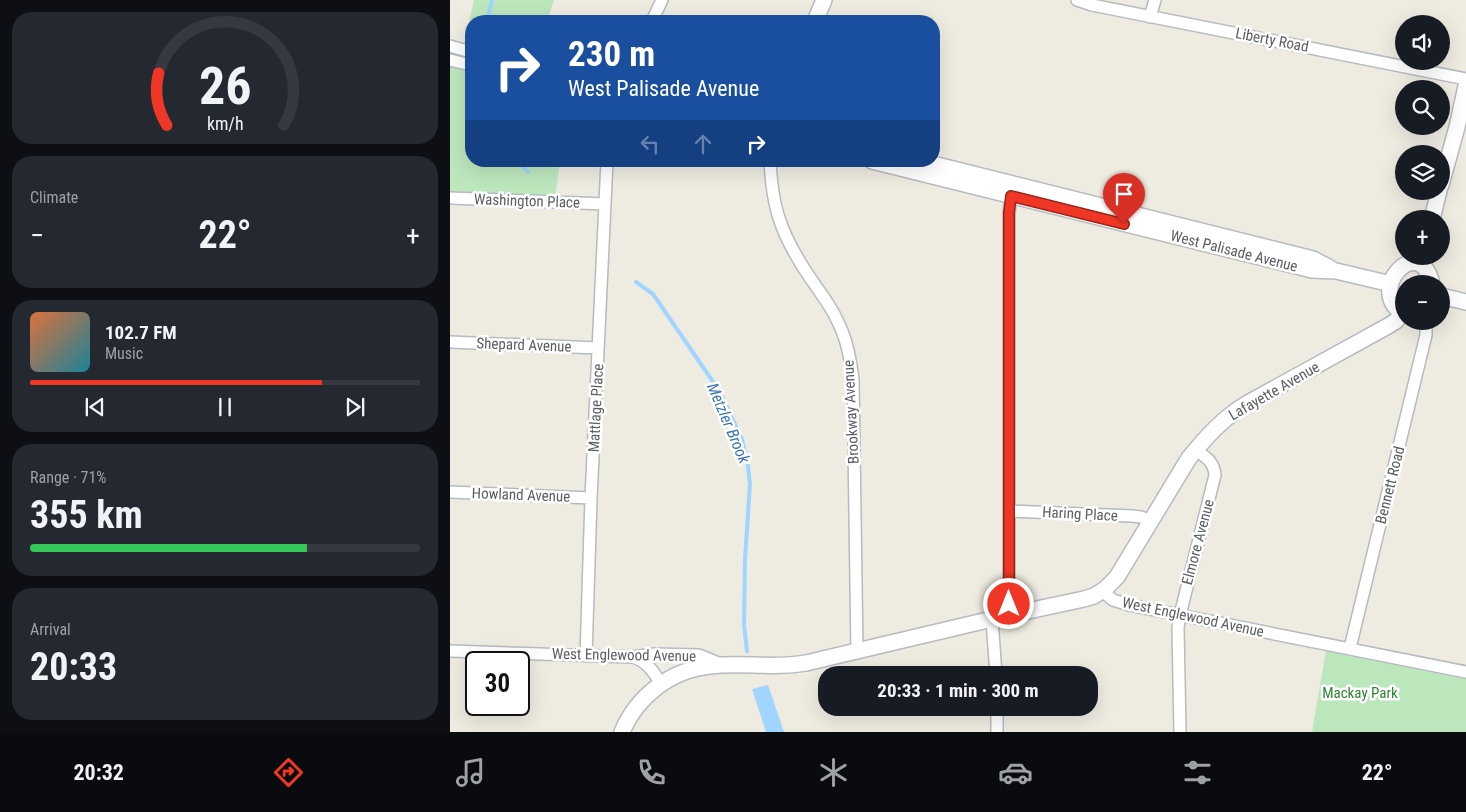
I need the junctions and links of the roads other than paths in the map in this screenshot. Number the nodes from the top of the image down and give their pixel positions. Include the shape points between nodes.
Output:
1 (662, 0) edge
2 (824, 0) edge
3 (1078, 0) edge
4 (1155, 0) edge
5 (655, 15) edge
6 (818, 15) edge
7 (1150, 17) junction
8 (450, 46) edge
9 (465, 50) edge
10 (450, 60) edge
11 (465, 64) edge
12 (1466, 79) edge
13 (1466, 86) edge
14 (1461, 128) edge
15 (1450, 159) edge
16 (608, 167) edge
17 (771, 167) edge
18 (901, 167) edge
19 (940, 167) edge
20 (1012, 190) junction
21 (450, 198) edge
22 (605, 204) junction
23 (1405, 265) edge
24 (1391, 284) junction
25 (1450, 298) edge
26 (1466, 302) edge
27 (1395, 306) edge
28 (1395, 322) edge
29 (1426, 330) edge
30 (450, 342) edge
31 (598, 348) junction
32 (1196, 450) junction
33 (450, 492) edge
34 (591, 498) junction
35 (1009, 511) junction
36 (1150, 522) junction
37 (1102, 591) junction
38 (1009, 615) junction
39 (1180, 615) junction
40 (992, 619) junction
41 (1350, 648) junction
42 (450, 651) edge
43 (857, 651) junction
44 (586, 656) junction
45 (632, 657) junction
46 (724, 665) junction
47 (995, 666) edge
48 (1466, 672) edge
49 (661, 684) junction
50 (997, 716) edge
51 (622, 732) edge
52 (997, 732) edge
53 (1180, 732) edge

1 - 5 street
2 - 6 street
3 - 7 street, Liberty Road
4 - 7 street
7 - 12 street, Liberty Road
8 - 9 street
10 - 11 street
13 - 14 street
14 - 15 street
16 - 22 street, Mattlage Place
17 - 43 street, Brookway Avenue via 779,219 800,263 838,321 850,357
18 - 20 street, West Palisade Avenue
19 - 20 street, West Palisade Avenue
20 - 24 street, West Palisade Avenue via 1214,240 1313,259 1336,270
20 - 35 street via 1009,213
21 - 22 street, Washington Place
22 - 31 street, Mattlage Place
23 - 24 street via 1396,272
24 - 27 street
25 - 26 street
28 - 32 street, Lafayette Avenue via 1232,412
29 - 41 street, Bennett Road
30 - 31 street, Shepard Avenue
31 - 34 street, Mattlage Place
32 - 36 street, Lafayette Avenue
32 - 39 street, Elmore Avenue via 1210,460 1215,475
33 - 34 street, Howland Avenue
34 - 44 street, Mattlage Place
35 - 36 street, Haring Place via 1132,516
35 - 38 street
36 - 37 street, Lafayette Avenue via 1117,577
37 - 38 street, West Englewood Avenue via 1084,599
37 - 39 street, West Englewood Avenue via 1121,604
38 - 40 street, West Englewood Avenue
39 - 41 street, West Englewood Avenue
39 - 53 street, Elmore Avenue
40 - 43 street, West Englewood Avenue
40 - 47 street
41 - 48 street, West Englewood Avenue
42 - 44 street, West Englewood Avenue
43 - 46 street, West Englewood Avenue via 779,666
44 - 45 street, West Englewood Avenue
45 - 46 street, West Englewood Avenue via 699,655
45 - 49 street via 646,664
46 - 49 street via 688,670
49 - 51 street via 642,700
50 - 52 street

